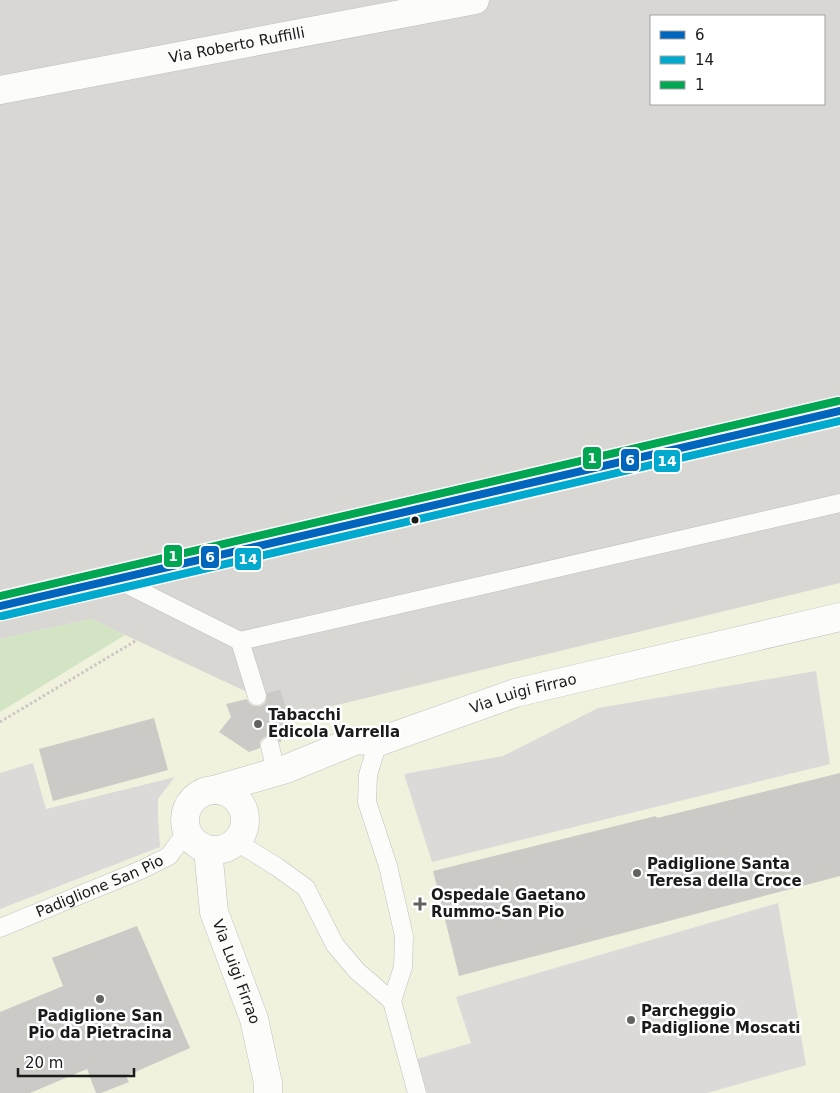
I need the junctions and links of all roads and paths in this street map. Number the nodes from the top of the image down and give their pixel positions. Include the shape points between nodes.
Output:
1 (475, 0) edge
2 (0, 90) edge
3 (840, 411) edge
4 (840, 503) edge
5 (116, 579) junction
6 (0, 606) edge
7 (840, 617) edge
8 (137, 640) dead end
9 (240, 641) junction
10 (257, 696) dead end
11 (0, 722) edge
12 (378, 742) junction
13 (270, 746) dead end
14 (276, 772) junction
15 (214, 790) junction
16 (187, 831) junction
17 (237, 842) junction
18 (208, 850) junction
19 (0, 928) edge
20 (392, 1001) junction
21 (268, 1093) edge
22 (417, 1093) edge

1 - 2 street, Via Roberto Ruffilli
3 - 5 street
4 - 9 lane
5 - 6 street
5 - 9 lane
7 - 12 street, Via Luigi Firrao via 514,694
8 - 11 path
9 - 10 lane
12 - 14 street, Via Luigi Firrao via 357,740
12 - 20 lane via 368,775 367,802 388,866 404,936 403,968
13 - 14 lane
14 - 15 street, Via Luigi Firrao
15 - 16 street via 196,796 190,803 185,812
15 - 17 street via 232,795 245,812 243,833
16 - 18 street via 198,846
16 - 19 lane, Padiglione San Pio via 169,856
17 - 18 street via 229,848
17 - 20 lane via 306,888 335,945 357,971
18 - 21 street, Via Luigi Firrao via 214,912 254,1019
20 - 22 lane

